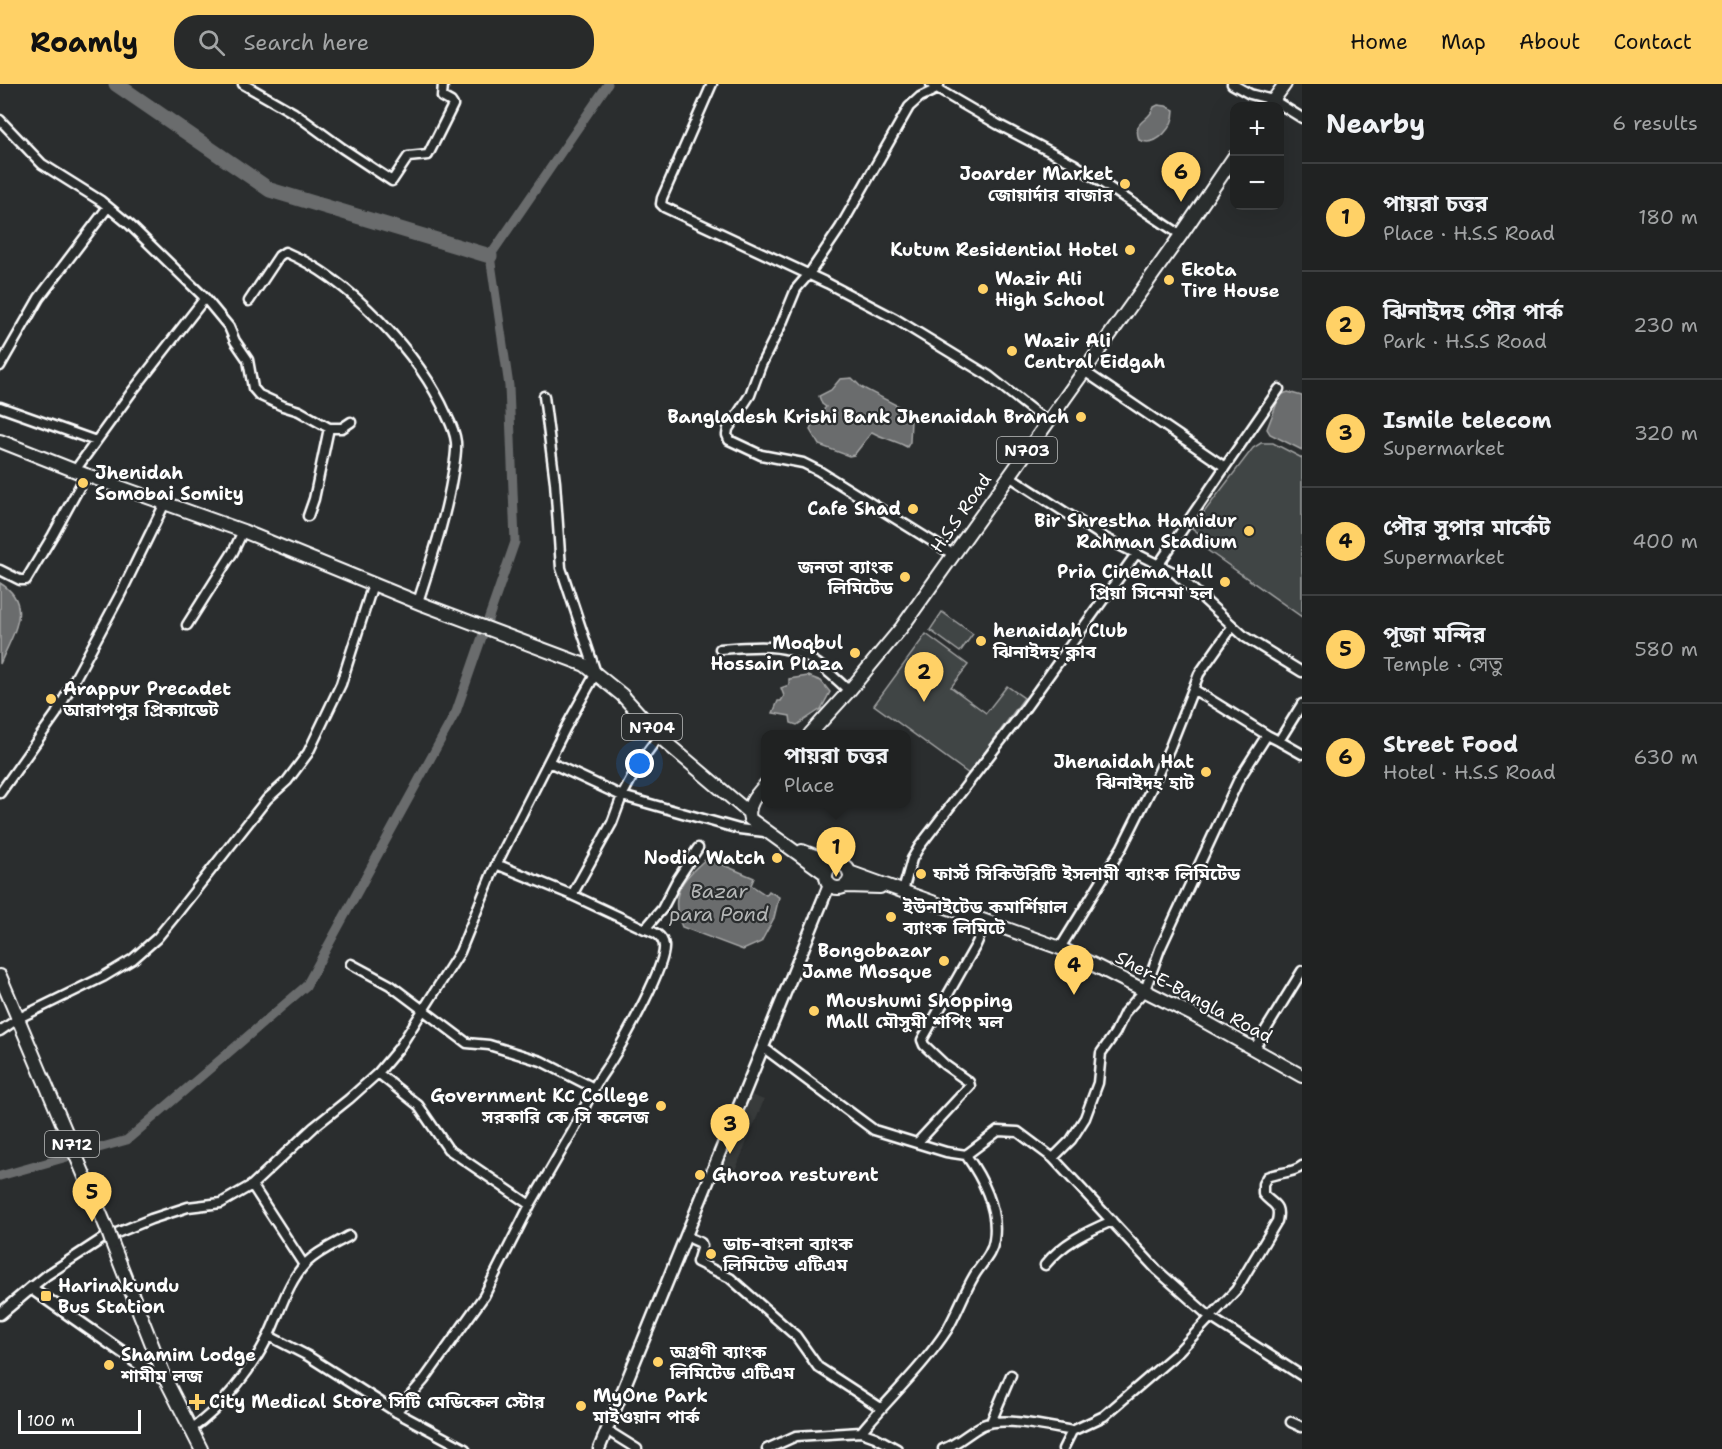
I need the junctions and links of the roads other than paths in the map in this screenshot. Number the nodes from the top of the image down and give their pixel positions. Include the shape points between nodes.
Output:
1 (243, 84) edge
2 (443, 84) edge
3 (712, 84) edge
4 (1232, 84) edge
5 (1285, 84) edge
6 (936, 86) edge
7 (1269, 102) edge
8 (1272, 102) edge
9 (1284, 109) edge
10 (1302, 118) edge
11 (0, 120) edge
12 (1230, 164) edge
13 (108, 207) junction
14 (1181, 235) junction
15 (809, 274) junction
16 (205, 298) junction
17 (249, 301) dead end
18 (0, 366) edge
19 (1084, 371) junction
20 (1279, 388) dead end
21 (544, 396) dead end
22 (0, 407) edge
23 (351, 422) dead end
24 (1047, 422) junction
25 (329, 428) junction
26 (0, 441) edge
27 (96, 441) junction
28 (1225, 467) junction
29 (81, 472) junction
30 (1009, 476) junction
31 (165, 503) junction
32 (308, 516) dead end
33 (243, 531) junction
34 (1136, 554) junction
35 (954, 555) junction
36 (1159, 564) junction
37 (0, 570) edge
38 (373, 584) junction
39 (420, 603) junction
40 (187, 625) dead end
41 (1232, 627) junction
42 (720, 649) dead end
43 (1302, 672) edge
44 (596, 673) junction
45 (1193, 689) junction
46 (849, 692) junction
47 (1302, 704) edge
48 (815, 730) edge
49 (1267, 735) junction
50 (659, 736) junction
51 (1279, 741) junction
52 (1302, 754) edge
53 (549, 762) junction
54 (761, 789) edge
55 (0, 793) edge
56 (622, 796) junction
57 (748, 812) junction
58 (766, 832) junction
59 (787, 845) junction
60 (698, 848) dead end
61 (496, 864) junction
62 (837, 864) junction
63 (849, 872) junction
64 (834, 883) junction
65 (901, 890) junction
66 (572, 895) junction
67 (987, 920) junction
68 (645, 929) junction
69 (1060, 948) junction
70 (351, 964) dead end
71 (1302, 971) edge
72 (0, 976) edge
73 (1145, 990) junction
74 (422, 1011) junction
75 (19, 1018) junction
76 (0, 1031) edge
77 (1254, 1049) junction
78 (768, 1051) junction
79 (378, 1073) junction
80 (1302, 1076) edge
81 (594, 1088) junction
82 (918, 1142) junction
83 (966, 1155) junction
84 (1053, 1158) junction
85 (1302, 1166) edge
86 (252, 1185) junction
87 (530, 1205) junction
88 (1112, 1221) junction
89 (350, 1236) dead end
90 (692, 1239) junction
91 (304, 1265) junction
92 (1045, 1265) dead end
93 (31, 1288) junction
94 (0, 1314) edge
95 (1209, 1317) junction
96 (268, 1336) junction
97 (1011, 1375) dead end
98 (1302, 1376) edge
99 (166, 1380) junction
100 (881, 1408) junction
101 (396, 1412) junction
102 (991, 1422) junction
103 (1291, 1422) dead end
104 (1302, 1427) edge
105 (191, 1429) junction
106 (1072, 1431) junction
107 (861, 1432) junction
108 (613, 1434) junction
109 (201, 1449) edge
110 (465, 1449) edge
111 (599, 1449) edge
112 (607, 1449) edge
113 (638, 1449) edge
114 (767, 1449) edge
115 (897, 1449) edge
116 (943, 1449) edge
117 (1063, 1449) edge

1 - 2 street via 294,113 393,181 408,157 428,155 453,105 442,97
3 - 15 street via 661,204
4 - 7 street
5 - 8 highway
6 - 14 street via 997,124 1074,164
6 - 15 street via 909,107
9 - 10 street
11 - 13 street via 42,164
12 - 14 highway, H.S.S Road / N703
13 - 16 street
13 - 18 street via 39,298
14 - 19 highway, H.S.S Road / N703
15 - 24 street via 973,365
15 - 35 street via 796,289 750,395 728,429 729,440 761,455 803,463 819,471
16 - 25 street via 229,327 248,360 253,388 259,395
16 - 27 street
17 - 39 street via 279,256 285,252 298,257 376,316 427,377 453,430 456,453 446,510
19 - 24 highway, H.S.S Road / N703
19 - 28 street
20 - 28 street
21 - 44 street via 561,568
22 - 27 street
23 - 25 street via 342,428
24 - 30 highway, H.S.S Road / N703
25 - 32 street
26 - 29 highway, N704
27 - 29 street
28 - 36 street
29 - 31 highway, N704
29 - 37 street via 53,535 26,579
30 - 34 street
30 - 35 highway, H.S.S Road / N703
31 - 33 highway, N704
31 - 55 street via 56,714
33 - 38 highway, N704
33 - 40 street
34 - 36 street
34 - 65 street via 919,847
35 - 46 highway, H.S.S Road / N703
36 - 41 street via 1187,583
38 - 39 highway, N704
38 - 75 street via 341,684 308,753 287,781 267,799 157,938 103,977
39 - 44 highway, N704 via 585,665
41 - 43 street
41 - 45 street via 1204,664
42 - 46 street via 785,647 814,660
44 - 50 highway, N704
44 - 53 street
45 - 49 street
45 - 69 street via 1122,847
46 - 48 highway, H.S.S Road / N703
47 - 51 street
49 - 51 street
49 - 73 street via 1239,779
50 - 56 street
50 - 57 highway, N704
51 - 52 street
53 - 56 street
53 - 61 street
54 - 57 highway
56 - 58 street via 739,829
56 - 66 street via 612,823
57 - 58 highway via 753,823
58 - 59 highway
59 - 62 highway
59 - 64 highway
60 - 68 street via 662,909
61 - 66 street
61 - 74 street via 460,952
62 - 63 highway, Sher-E-Bangla Road
62 - 64 highway via 831,866
63 - 64 highway via 849,881
63 - 65 highway, Sher-E-Bangla Road
64 - 65 highway, Sher-E-Bangla Road
64 - 78 main road
64 - 111 main road
65 - 67 highway, Sher-E-Bangla Road
66 - 68 street
67 - 69 highway, Sher-E-Bangla Road
67 - 82 street via 922,1040 970,1086
68 - 81 street via 661,937 663,957 632,1025
69 - 73 highway, Sher-E-Bangla Road
70 - 74 street via 390,985
71 - 77 street
72 - 75 highway, N712
73 - 77 highway, Sher-E-Bangla Road
73 - 84 street via 1125,1012 1101,1053 1098,1083 1085,1118
74 - 79 street
74 - 81 street via 467,1043 489,1045 541,1061
75 - 76 street
75 - 99 highway, N712, bridge
77 - 80 highway, Sher-E-Bangla Road
78 - 82 street via 874,1130
78 - 90 main road
79 - 86 street
79 - 87 street via 418,1105 448,1149
81 - 87 street
82 - 83 street
83 - 84 street via 998,1131 1008,1131 1018,1132
83 - 100 street via 991,1202 994,1242 947,1329
84 - 88 street
85 - 95 street via 1267,1177 1263,1194 1276,1205 1277,1221 1236,1290
86 - 91 street
86 - 93 street via 221,1203 188,1207 102,1239
87 - 101 street via 484,1296
88 - 92 street via 1069,1242
88 - 95 street via 1157,1270
89 - 91 street
90 - 100 street via 701,1243 697,1262 730,1278 796,1336 819,1367
90 - 108 main road
91 - 96 street
93 - 94 main road
93 - 99 main road
95 - 98 street
95 - 106 street via 1149,1379 1104,1416
96 - 101 street via 308,1356
96 - 105 street via 255,1360 218,1406
97 - 102 street
99 - 105 highway, N712
100 - 107 street
101 - 110 street
102 - 106 street
102 - 116 street
103 - 104 street
105 - 109 highway, N712
106 - 117 street
107 - 114 street via 796,1436
107 - 115 street
108 - 112 main road
108 - 113 street

